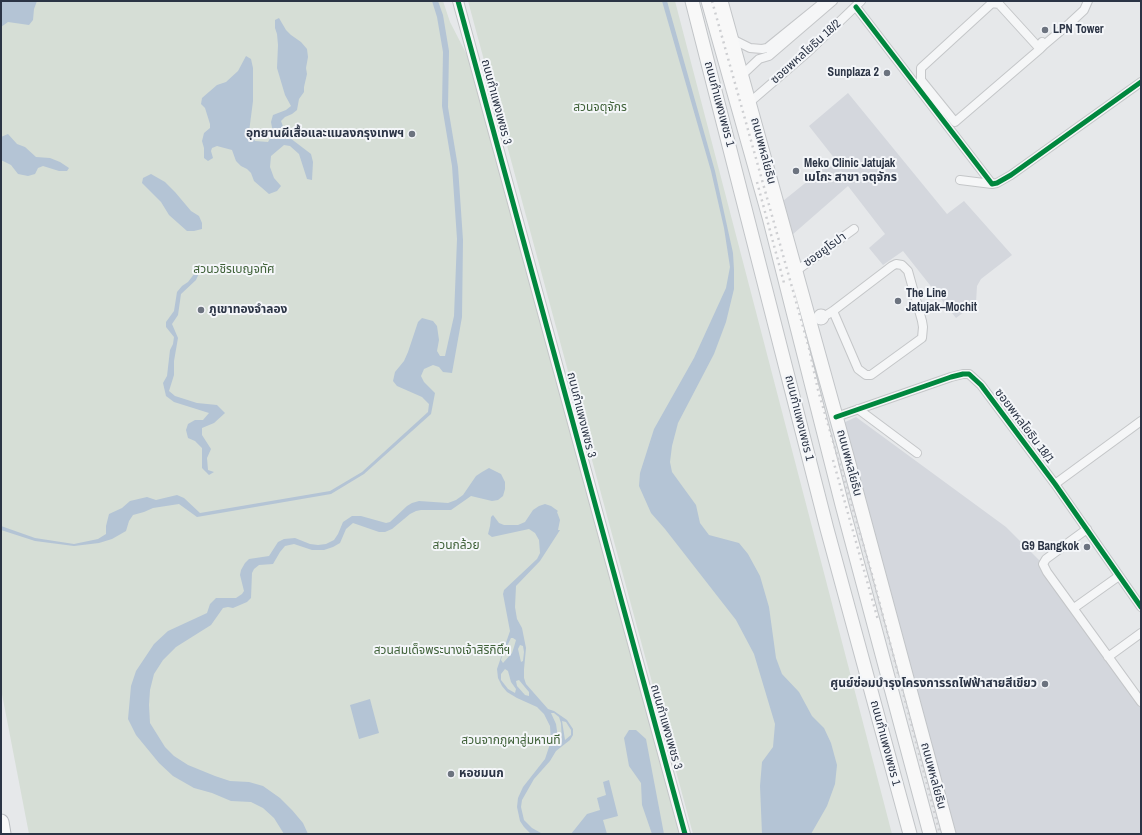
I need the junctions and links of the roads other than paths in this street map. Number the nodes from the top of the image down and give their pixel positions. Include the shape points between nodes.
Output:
1 (458, 1) edge
2 (692, 1) edge
3 (708, 1) edge
4 (721, 1) edge
5 (825, 1) edge
6 (833, 1) edge
7 (1003, 1) edge
8 (1088, 1) edge
9 (858, 4) edge
10 (732, 40) junction
11 (1042, 47) junction
12 (757, 49) junction
13 (759, 59) junction
14 (742, 75) junction
15 (1141, 82) edge
16 (750, 102) junction
17 (758, 178) junction
18 (960, 180) dead end
19 (992, 184) junction
20 (778, 205) junction
21 (854, 229) dead end
22 (796, 271) junction
23 (834, 311) junction
24 (818, 319) junction
25 (858, 410) junction
26 (836, 417) junction
27 (1141, 421) edge
28 (917, 453) dead end
29 (1055, 484) junction
30 (1087, 529) junction
31 (1119, 576) junction
32 (1141, 607) edge
33 (1074, 608) junction
34 (1141, 633) edge
35 (1108, 656) junction
36 (1141, 702) edge
37 (923, 737) junction
38 (914, 776) junction
39 (1, 822) edge
40 (4, 834) edge
41 (685, 834) edge
42 (910, 834) edge
43 (930, 834) edge
44 (949, 834) edge

1 - 41 street, ถนนกำแพงเพชร 3
2 - 42 main road, ถนนกำแพงเพชร 1 via 826,522
3 - 17 main road, ถนนพหลโยธิน
4 - 10 main road, ถนนพหลโยธิน
5 - 12 street via 767,48
6 - 13 street via 770,56
7 - 11 street
8 - 11 street via 1084,10
9 - 16 street, ซอยพหลโยธิน 18/2
9 - 19 street
10 - 12 street
10 - 14 main road, ถนนพหลโยธิน
11 - 11 street via 955,122 921,80 921,68 992,3 999,4
12 - 13 street via 762,54
13 - 14 street
14 - 16 main road, ถนนพหลโยธิน
15 - 19 street via 1011,175
16 - 20 main road, ถนนพหลโยธิน
17 - 20 main road
17 - 38 main road, ถนนพหลโยธิน
18 - 19 street
20 - 22 main road, ถนนพหลโยธิน
21 - 22 street, ซอยยูโรปา
22 - 24 main road, ถนนพหลโยธิน
23 - 23 street via 858,369 866,375 871,375 922,338 922,321 908,272 902,265 892,266
23 - 24 street
24 - 26 main road, ถนนพหลโยธิน
25 - 26 street, ซอยพหลโยธิน 18/1
25 - 28 street
25 - 29 street, ซอยพหลโยธิน 18/1 via 951,377 970,374 981,384
26 - 37 main road, ถนนพหลโยธิน
27 - 29 street
29 - 30 street, ซอยพหลโยธิน 18/1
30 - 31 street, ซอยพหลโยธิน 18/1
30 - 33 street via 1046,559 1043,564
31 - 32 street, ซอยพหลโยธิน 18/1
31 - 33 street
33 - 35 street
34 - 35 street
35 - 36 street
37 - 38 main road
37 - 44 main road, ถนนพหลโยธิน
38 - 43 main road, ถนนพหลโยธิน
39 - 40 highway

